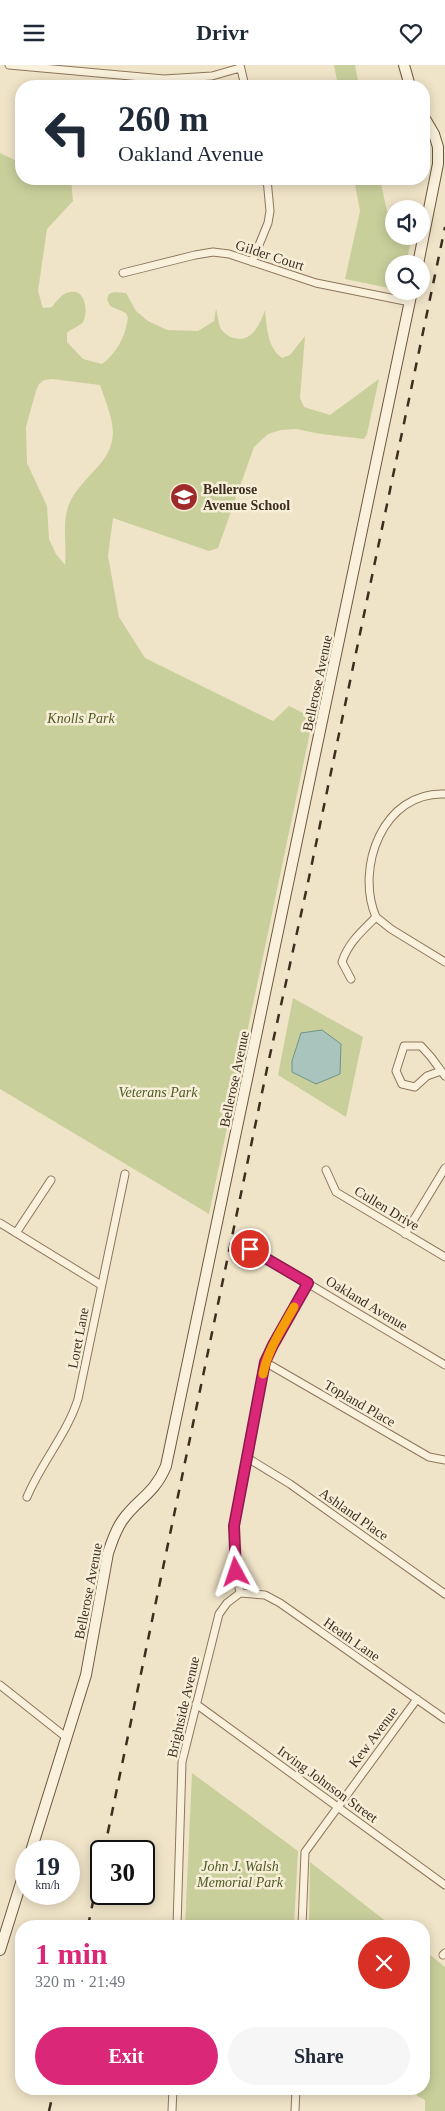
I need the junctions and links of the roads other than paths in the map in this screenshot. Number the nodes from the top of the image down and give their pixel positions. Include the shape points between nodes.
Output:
1 (9, 65) edge
2 (404, 65) edge
3 (240, 67) edge
4 (243, 80) edge
5 (408, 80) edge
6 (430, 127) edge
7 (267, 185) edge
8 (420, 255) edge
9 (252, 262) junction
10 (123, 273) dead end
11 (410, 302) joint
12 (445, 794) edge
13 (376, 917) junction
14 (445, 962) edge
15 (351, 979) dead end
16 (443, 1073) edge
17 (445, 1168) edge
18 (326, 1170) dead end
19 (125, 1174) dead end
20 (51, 1180) dead end
21 (0, 1223) edge
22 (16, 1233) junction
23 (405, 1234) junction
24 (250, 1249) dead end
25 (445, 1257) edge
26 (308, 1283) junction
27 (101, 1285) junction
28 (265, 1362) junction
29 (445, 1365) edge
30 (246, 1457) junction
31 (445, 1460) edge
32 (27, 1497) dead end
33 (240, 1593) junction
34 (445, 1594) edge
35 (0, 1685) edge
36 (417, 1699) junction
37 (196, 1704) junction
38 (445, 1719) edge
39 (67, 1737) junction
40 (337, 1807) junction
41 (34, 1840) edge
42 (445, 1885) edge
43 (15, 1903) edge
44 (177, 1920) edge
45 (302, 1920) edge
46 (0, 1951) edge
47 (173, 2095) edge
48 (296, 2095) edge
49 (172, 2111) edge
50 (295, 2111) edge

1 - 3 street via 164,79 212,76
2 - 5 street
3 - 4 street
6 - 8 street via 438,147 438,164
7 - 9 street via 268,223
9 - 10 street, Gilder Court via 229,254 213,253
9 - 11 street, Gilder Court via 316,283
11 - 39 street, Bellerose Avenue via 166,1466 160,1481 123,1519 114,1535 86,1675
12 - 13 street via 418,799 394,813 385,825 376,842 368,882 369,901
13 - 14 street
13 - 15 street via 346,951 342,962
16 - 16 street via 420,1046 404,1046 396,1071 402,1084 415,1087 428,1077
17 - 23 street
18 - 23 street, Cullen Drive via 336,1192
19 - 27 street, Loret Lane
20 - 22 street
21 - 22 street
22 - 27 street
23 - 25 street, Cullen Drive
24 - 26 street, Oakland Avenue
26 - 28 street
26 - 29 street, Oakland Avenue
27 - 32 street, Loret Lane via 73,1414 35,1477
28 - 30 street
28 - 31 street, Topland Place via 429,1457
30 - 33 street via 234,1526
30 - 34 street, Ashland Place via 290,1484
33 - 36 street, Heath Lane via 265,1595 280,1603
33 - 37 street, Brightside Avenue via 219,1614
35 - 39 street
36 - 38 street, Heath Lane
36 - 40 street, Kew Avenue
37 - 40 street, Irving Johnson Street
37 - 44 street, Brightside Avenue via 182,1762
39 - 41 street, Bellerose Avenue
40 - 42 street, Irving Johnson Street
40 - 45 street, Kew Avenue via 305,1852
43 - 46 street
47 - 49 street
48 - 50 street

